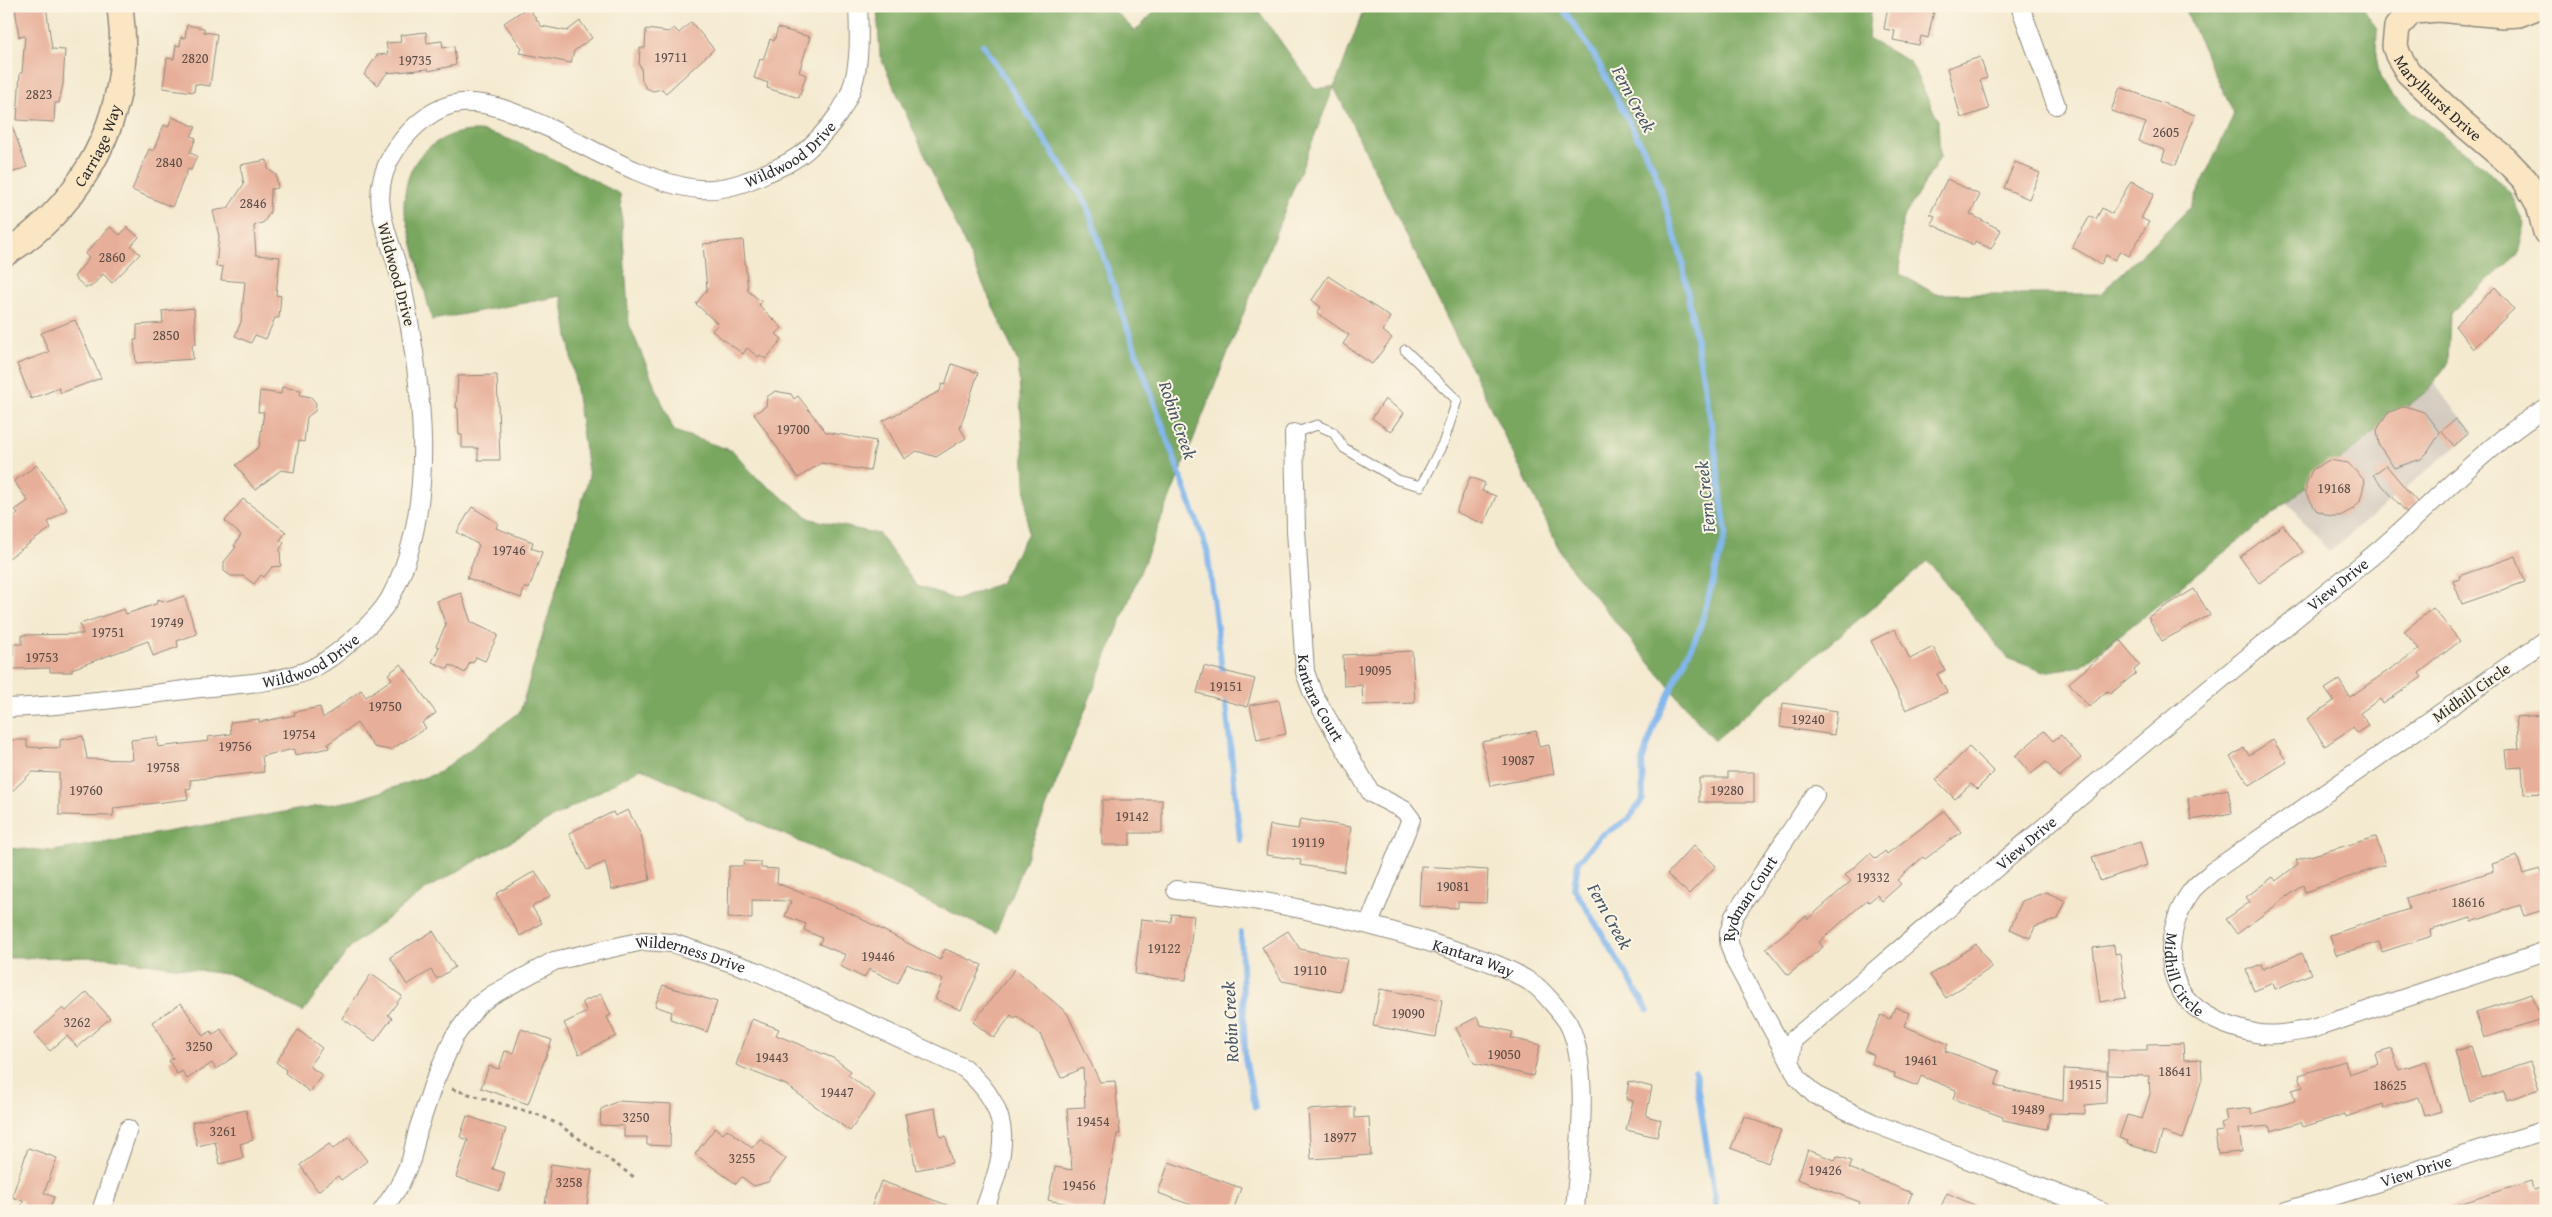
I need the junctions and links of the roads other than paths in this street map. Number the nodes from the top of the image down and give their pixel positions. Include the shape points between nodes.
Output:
1 (120, 6) edge
2 (858, 6) edge
3 (2020, 6) edge
4 (2539, 6) edge
5 (2056, 105) dead end
6 (2546, 232) edge
7 (6, 253) edge
8 (1405, 350) dead end
9 (2546, 408) edge
10 (1294, 433) joint
11 (2546, 640) edge
12 (6, 708) edge
13 (1815, 795) dead end
14 (1176, 890) dead end
15 (1369, 924) junction
16 (2546, 951) edge
17 (1790, 1062) junction
18 (128, 1129) dead end
19 (2546, 1130) edge
20 (101, 1211) edge
21 (382, 1211) edge
22 (984, 1211) edge
23 (1575, 1211) edge
24 (2102, 1211) edge
25 (2286, 1211) edge

1 - 7 street, Carriage Way via 122,70 114,108 99,150 62,206
2 - 12 street, Wildwood Drive via 857,69 852,92 829,128 798,158 739,185 715,190 670,183 631,168 515,112 488,104 458,103 435,112 413,127 394,151 382,179 379,198 382,224 400,276 416,354 422,452 411,543 387,603 347,645 304,672 247,684
3 - 5 street
4 - 6 street, Marylhurst Drive via 2519,14 2503,15 2415,10 2397,27 2395,46 2408,72 2525,180 2539,205
8 - 10 lane via 1457,400 1444,441 1421,486 1398,480 1344,448 1333,432 1317,425
9 - 17 street, View Drive via 2516,426 2389,543 1793,1040
10 - 15 street, Kantara Court via 1305,672 1313,694 1371,793 1404,810 1411,819
11 - 16 street, Midhill Circle via 2212,872 2190,892 2178,914 2171,960 2185,997 2205,1014 2256,1034 2277,1034 2312,1029
13 - 17 street, Rydman Court via 1734,916 1729,933 1729,943 1744,980
14 - 15 street, Kantara Way
15 - 23 street, Kantara Way via 1488,961 1537,986 1568,1023 1580,1059
17 - 24 street via 1798,1078 1815,1095 1873,1123
18 - 20 street
19 - 25 street, View Drive
21 - 22 street, Wilderness Drive via 411,1160 443,1060 454,1037 477,1006 554,961 643,941 672,943 756,971 964,1068 991,1098 1000,1122 999,1169

